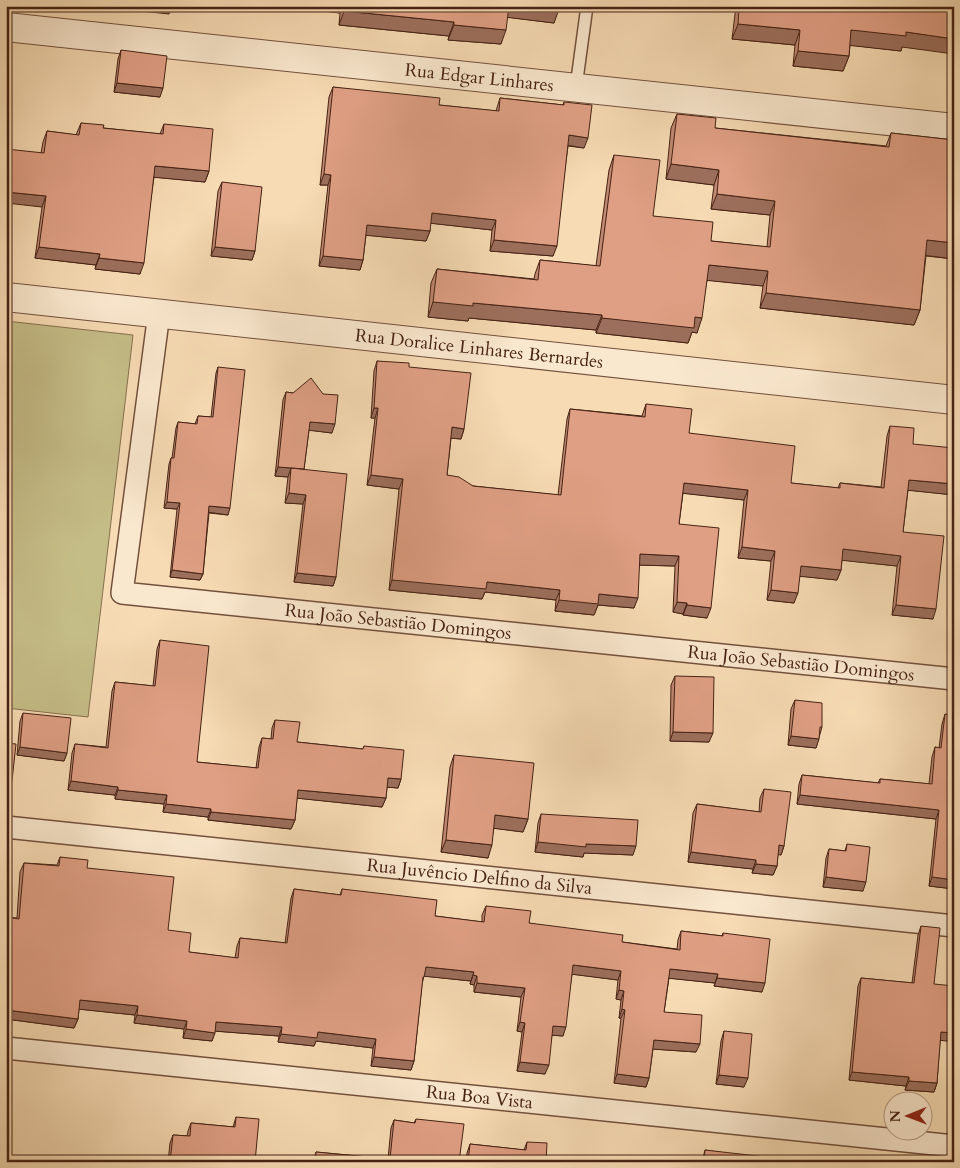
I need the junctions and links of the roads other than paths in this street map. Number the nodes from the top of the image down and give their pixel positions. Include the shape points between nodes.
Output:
1 (587, 6) edge
2 (6, 27) edge
3 (576, 87) junction
4 (954, 128) edge
5 (6, 297) edge
6 (159, 313) junction
7 (954, 400) edge
8 (954, 679) edge
9 (6, 827) edge
10 (954, 926) edge
11 (6, 1048) edge
12 (954, 1146) edge

1 - 3 lane
2 - 3 street, Rua Edgar Linhares
3 - 4 street, Rua Edgar Linhares
5 - 6 street, Rua Doralice Linhares Bernardes
6 - 7 street, Rua Doralice Linhares Bernardes
6 - 8 street, Rua João Sebastião Domingos via 122,593
9 - 10 street, Rua Juvêncio Delfino da Silva
11 - 12 street, Rua Boa Vista

